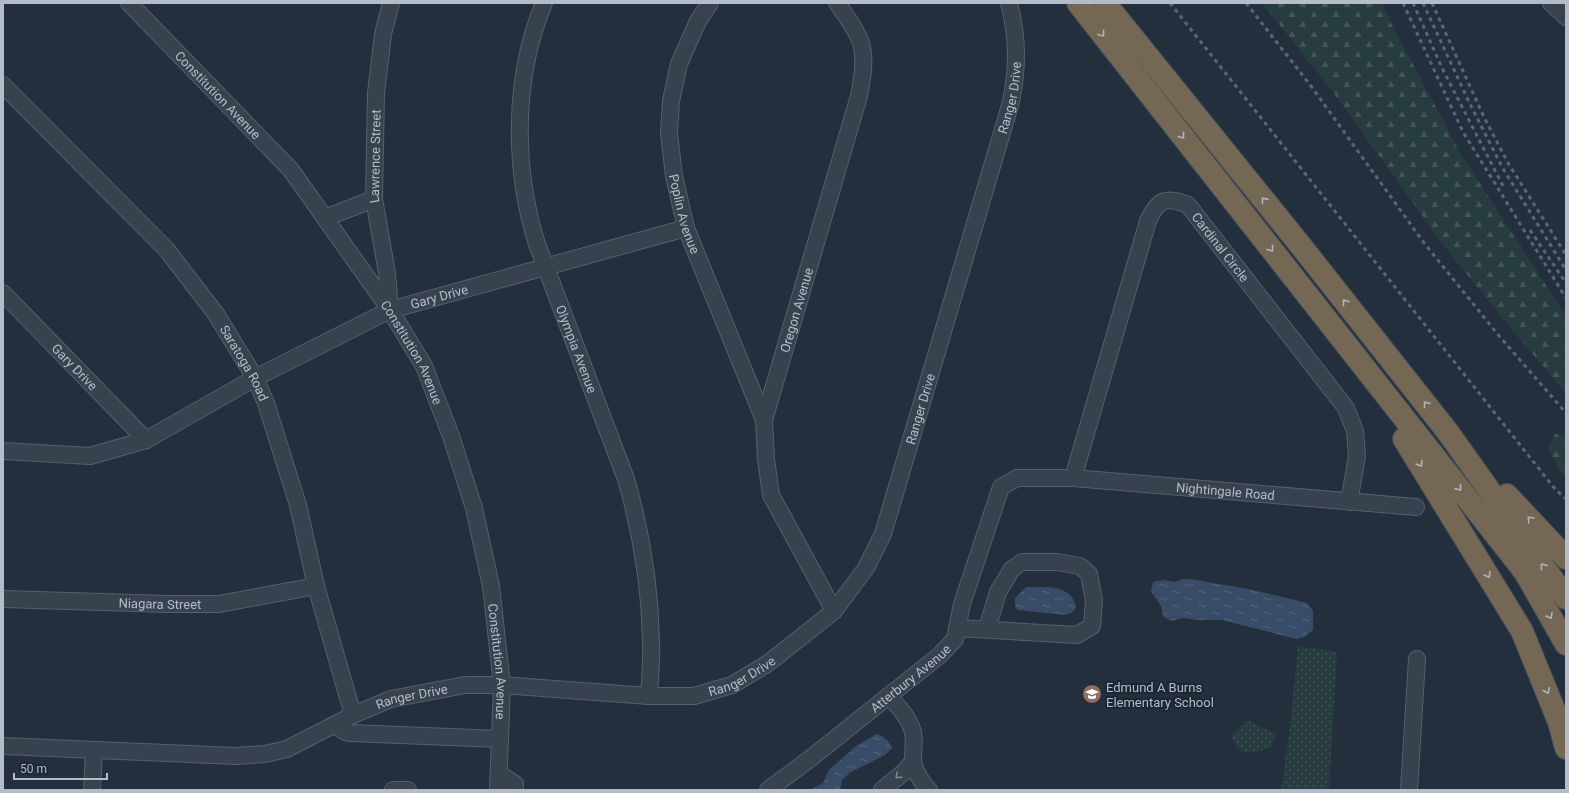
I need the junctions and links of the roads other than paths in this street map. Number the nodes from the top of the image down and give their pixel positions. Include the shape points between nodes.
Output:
1 (129, 3) edge
2 (391, 3) edge
3 (544, 3) edge
4 (710, 3) edge
5 (837, 3) edge
6 (1009, 3) edge
7 (1078, 3) edge
8 (1105, 3) edge
9 (1551, 3) edge
10 (1566, 17) edge
11 (3, 85) edge
12 (374, 199) junction
13 (325, 218) junction
14 (686, 228) junction
15 (546, 268) junction
16 (1305, 292) junction
17 (3, 293) edge
18 (390, 310) junction
19 (255, 378) junction
20 (764, 420) junction
21 (1447, 431) junction
22 (146, 440) junction
23 (3, 451) edge
24 (1073, 478) junction
25 (1034, 479) joint
26 (1349, 502) junction
27 (1416, 508) dead end
28 (1566, 558) edge
29 (316, 586) junction
30 (1566, 598) edge
31 (3, 599) edge
32 (834, 611) junction
33 (957, 628) junction
34 (987, 629) junction
35 (1566, 644) edge
36 (1417, 659) dead end
37 (502, 685) junction
38 (649, 696) junction
39 (888, 696) junction
40 (353, 715) junction
41 (335, 724) junction
42 (500, 739) junction
43 (3, 746) edge
44 (1566, 748) edge
45 (94, 750) junction
46 (913, 761) junction
47 (499, 782) edge
48 (392, 785) edge
49 (92, 790) edge
50 (408, 790) edge
51 (515, 790) edge
52 (768, 790) edge
53 (882, 790) edge
54 (929, 790) edge
55 (1409, 790) edge

1 - 13 street, Constitution Avenue via 291,170
2 - 12 street, Lawrence Street via 383,34 376,93
3 - 15 street, Olympia Avenue via 535,23 520,109 525,197 530,221
4 - 14 street, Poplin Avenue via 698,21 679,64 670,101 669,133 674,176
5 - 20 street, Oregon Avenue via 851,22 861,44 863,71 860,96
6 - 32 street, Ranger Drive via 1014,26 1016,77 1001,137 883,534 866,568
7 -> 16 highway
21 -> 8 highway
9 - 10 street
11 - 19 street, Saratoga Road via 166,250 216,314
12 - 13 street
12 - 18 street, Lawrence Street via 387,273
13 - 18 street, Constitution Avenue
14 - 15 street, Gary Drive
14 - 20 street, Poplin Avenue
15 - 18 street, Gary Drive
15 - 38 street, Olympia Avenue via 634,506 646,571 651,641
16 -> 35 highway via 1525,572
16 -> 44 highway via 1416,458 1522,631 1559,722
17 - 22 street, Gary Drive
18 - 19 street, Gary Drive
18 - 37 street, Constitution Avenue via 424,366 452,436 474,508 491,586
19 - 22 street, Gary Drive
19 - 29 street, Saratoga Road via 266,403 298,505
20 - 32 street, Oregon Avenue via 771,495
28 -> 21 highway
30 -> 21 highway
22 - 23 street, Gary Drive via 90,456
24 - 25 street, Nightingale Road
24 - 26 street, Nightingale Road
24 - 26 street, Cardinal Circle via 1148,221 1154,208 1165,200 1177,200 1188,205 1346,408 1355,431 1356,456
25 - 33 street, Atterbury Avenue via 1017,478 1001,487 962,604
26 - 27 street, Nightingale Road
29 - 31 street, Niagara Street via 218,604
29 - 40 street, Saratoga Road
32 - 38 street, Ranger Drive via 767,664 732,685 694,696
33 - 34 street
33 - 39 street, Atterbury Avenue via 955,639 940,654
34 - 34 street via 1077,634 1092,626 1094,600 1089,574 1080,566 1057,562 1022,562 1012,569 998,592
36 - 55 street
37 - 38 street, Ranger Drive
37 - 40 street, Ranger Drive via 464,685 391,699
37 - 42 street, Constitution Avenue
39 - 46 street via 904,712 912,726
39 - 52 street, Atterbury Avenue
40 - 41 street, Ranger Drive
41 - 42 street via 345,732 351,733
41 - 45 street, Ranger Drive via 287,749 265,754 236,756
42 - 47 street, Constitution Avenue
43 - 45 street, Ranger Drive
45 - 49 street
46 -> 53 street
46 - 54 street
47 - 51 street via 515,784
48 - 50 street

